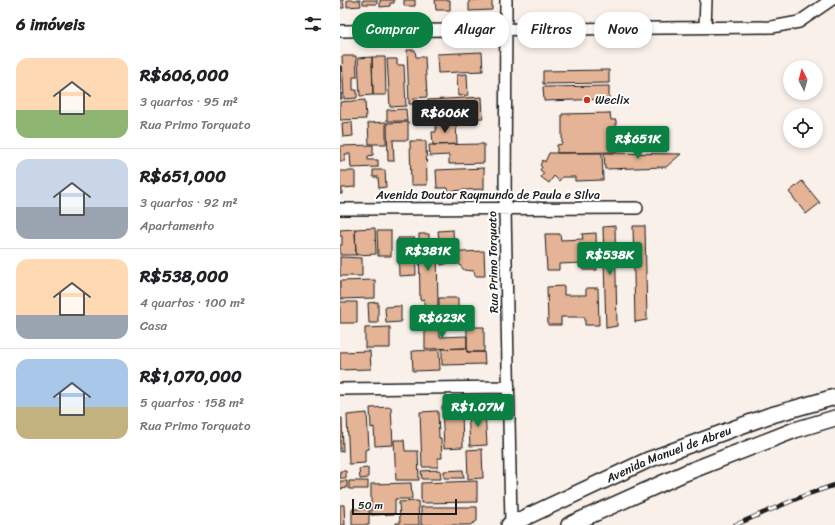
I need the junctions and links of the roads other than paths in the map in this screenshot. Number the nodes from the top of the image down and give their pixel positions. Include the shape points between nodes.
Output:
1 (506, 0) edge
2 (706, 0) edge
3 (831, 0) edge
4 (506, 12) edge
5 (705, 27) junction
6 (441, 30) edge
7 (509, 30) edge
8 (340, 31) edge
9 (506, 48) edge
10 (505, 208) junction
11 (636, 208) dead end
12 (340, 209) edge
13 (509, 387) junction
14 (340, 389) edge
15 (835, 397) edge
16 (835, 418) edge
17 (510, 524) edge
18 (569, 525) edge

1 - 4 street, Rua Primo Torquato
2 - 5 street
3 - 5 street via 799,22 772,27
5 - 7 street
6 - 8 street
9 - 10 street, Rua Primo Torquato
10 - 11 street, Avenida Doutor Raymundo de Paula e Silva
10 - 12 street, Avenida Doutor Raymundo de Paula e Silva
10 - 13 street, Rua Primo Torquato
13 - 14 street
13 - 17 street, Rua Primo Torquato
15 - 17 main road, Avenida Manuel de Abreu via 768,416 648,460
16 - 18 main road, Avenida Manuel de Abreu via 795,430 685,473

